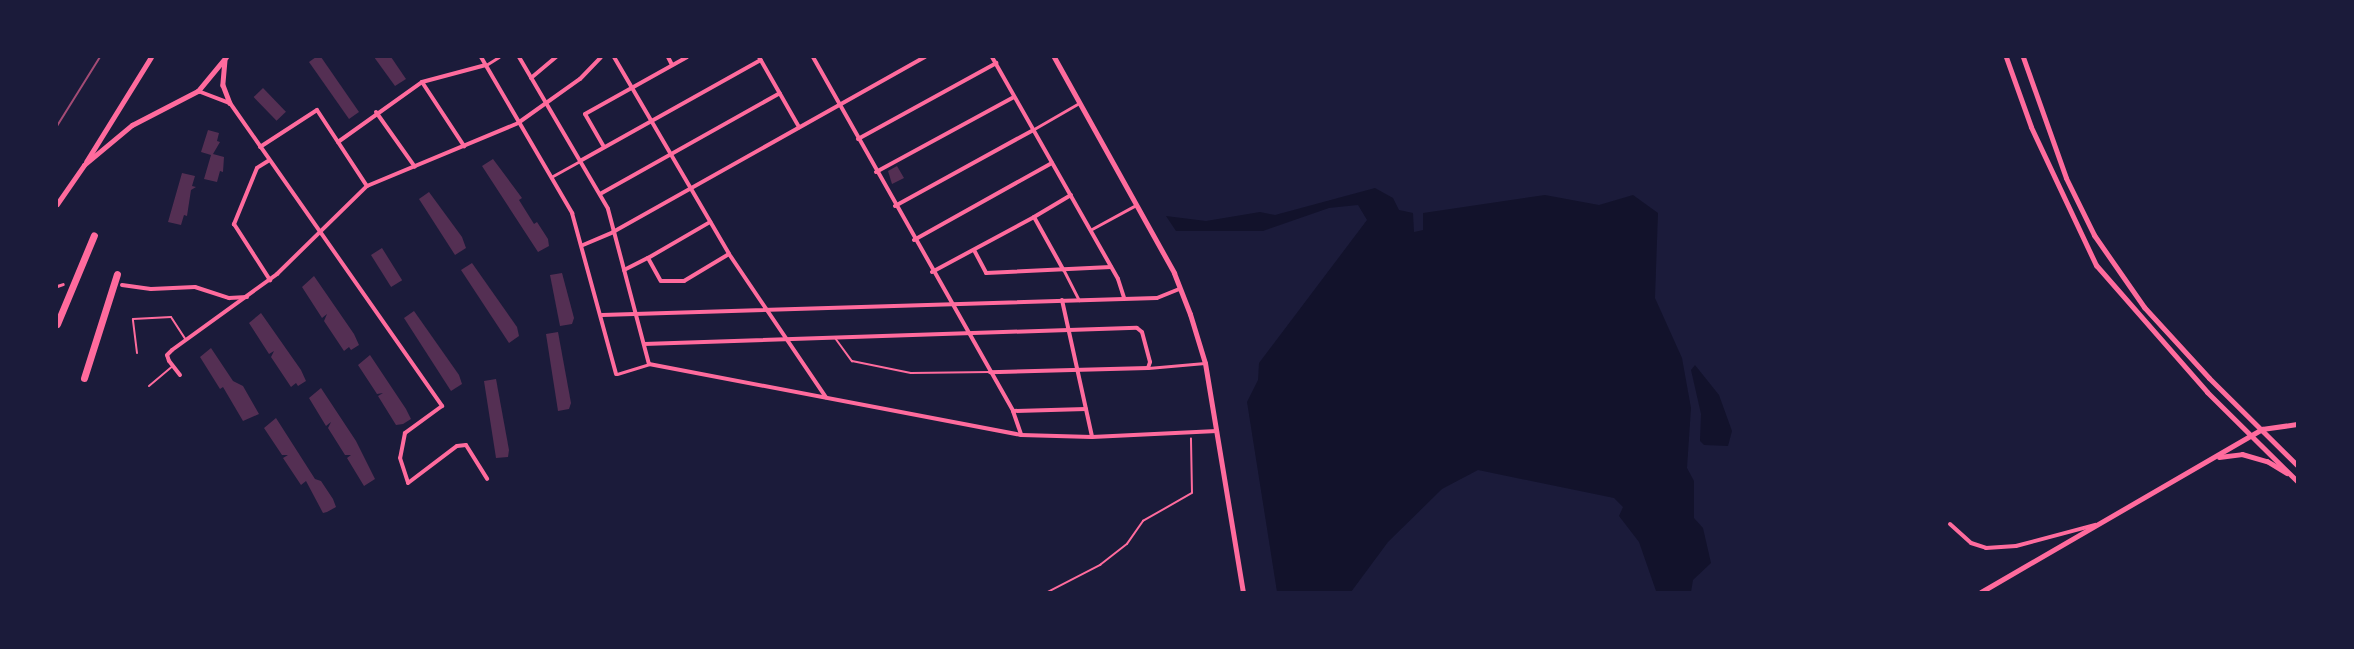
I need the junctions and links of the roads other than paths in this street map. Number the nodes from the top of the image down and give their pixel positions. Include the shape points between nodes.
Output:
1 (152, 57) edge
2 (481, 57) edge
3 (499, 57) edge
4 (519, 57) edge
5 (556, 57) edge
6 (601, 57) edge
7 (614, 57) edge
8 (668, 57) edge
9 (687, 57) edge
10 (813, 57) edge
11 (925, 57) edge
12 (992, 57) edge
13 (1054, 57) edge
14 (2006, 57) edge
15 (2023, 57) edge
16 (226, 58) edge
17 (760, 58) edge
18 (996, 63) junction
19 (486, 65) junction
20 (672, 65) junction
21 (531, 78) junction
22 (422, 82) junction
23 (633, 87) junction
24 (198, 91) junction
25 (780, 93) junction
26 (1014, 97) junction
27 (230, 103) junction
28 (1079, 103) junction
29 (839, 104) junction
30 (547, 105) junction
31 (376, 112) junction
32 (650, 121) junction
33 (518, 123) junction
34 (799, 127) junction
35 (1033, 130) junction
36 (858, 139) junction
37 (338, 142) junction
38 (464, 146) junction
39 (260, 147) junction
40 (604, 147) junction
41 (670, 153) junction
42 (268, 161) junction
43 (580, 161) junction
44 (1052, 163) junction
45 (84, 165) junction
46 (415, 167) junction
47 (876, 172) junction
48 (551, 177) junction
49 (366, 186) junction
50 (690, 187) junction
51 (600, 194) junction
52 (1071, 195) junction
53 (57, 204) edge
54 (1137, 204) junction
55 (895, 206) junction
56 (1034, 217) junction
57 (710, 222) junction
58 (1090, 230) junction
59 (613, 232) junction
60 (318, 234) junction
61 (94, 235) dead end
62 (914, 240) junction
63 (583, 244) junction
64 (974, 250) junction
65 (729, 254) junction
66 (648, 258) junction
67 (1111, 267) junction
68 (1063, 269) junction
69 (624, 270) junction
70 (932, 272) junction
71 (117, 274) dead end
72 (270, 280) junction
73 (63, 284) dead end
74 (122, 285) dead end
75 (57, 286) edge
76 (1179, 288) junction
77 (248, 297) junction
78 (1124, 298) junction
79 (1062, 300) junction
80 (1079, 300) junction
81 (951, 304) junction
82 (764, 309) junction
83 (637, 314) junction
84 (602, 315) junction
85 (57, 324) edge
86 (1069, 332) junction
87 (969, 335) junction
88 (836, 338) junction
89 (788, 339) junction
90 (186, 340) junction
91 (645, 344) junction
92 (137, 353) dead end
93 (1205, 363) junction
94 (650, 364) junction
95 (172, 366) junction
96 (1148, 368) junction
97 (1078, 370) junction
98 (990, 372) junction
99 (616, 374) joint
100 (180, 375) dead end
101 (84, 378) dead end
102 (149, 386) dead end
103 (826, 397) junction
104 (1086, 409) junction
105 (1013, 411) junction
106 (2297, 424) edge
107 (2262, 429) junction
108 (1218, 431) junction
109 (1021, 435) junction
110 (2252, 436) junction
111 (1092, 437) junction
112 (2216, 458) junction
113 (2297, 465) edge
114 (2291, 475) junction
115 (487, 479) dead end
116 (2297, 481) edge
117 (1950, 524) dead end
118 (2096, 525) junction
119 (1243, 592) edge
120 (1981, 592) edge

1 - 45 street
2 - 19 street
3 - 19 street
4 - 21 street
5 - 21 street
6 - 30 street
7 - 23 street
8 - 20 street
9 - 20 street
10 - 29 street
11 - 29 street
12 - 18 street
13 - 28 main road
14 - 110 main road via 2039,147 2096,265 2207,392
15 - 107 main road via 2066,178 2094,235 2144,307
16 - 24 street
16 - 27 street via 223,86
17 - 25 street
17 - 32 street
18 - 26 street
18 - 36 street
19 - 22 street
19 - 33 street
20 - 23 street
21 - 30 street
22 - 31 street
22 - 38 street
23 - 32 street
23 - 40 street via 585,114
24 - 27 street
24 - 45 street via 132,125
25 - 34 street
25 - 41 street
26 - 35 street
26 - 47 street
27 - 39 street
28 - 35 street
28 - 54 main road
29 - 34 street
29 - 36 street
30 - 33 street
30 - 43 street
31 - 37 street
31 - 46 street
32 - 40 street
32 - 41 street
33 - 38 street
33 - 48 street
34 - 50 street
35 - 44 street
35 - 55 street
36 - 47 street
37 - 39 street via 317,110
37 - 49 street
38 - 46 street
39 - 42 street
40 - 43 street
41 - 50 street
41 - 51 street
42 - 60 street
42 - 72 street via 258,168 234,224
43 - 48 street
43 - 51 street
44 - 52 street
44 - 62 street
45 - 53 main road
46 - 49 street
47 - 55 street
48 - 63 street via 572,213
49 - 60 street
50 - 57 street
50 - 59 street
51 - 59 street
52 - 56 street
52 - 58 street
54 - 58 street
54 - 76 main road
55 - 62 street
56 - 64 street
56 - 68 street
57 - 65 street
57 - 66 street
58 - 67 street
59 - 63 street
59 - 69 street
60 - 72 street
60 - 115 street via 442,406 405,433 400,458 408,483 458,446 466,445
61 - 85 highway
62 - 70 street
63 - 84 street
64 - 68 street via 986,273
64 - 70 street
65 - 66 street via 684,281 661,281
65 - 82 street
66 - 69 street
67 - 68 street
67 - 78 street
68 - 80 street
69 - 83 street
70 - 81 street
71 - 101 highway
72 - 77 street
73 - 75 street
74 - 77 street via 152,290 195,287 229,298
76 - 78 street via 1157,298
76 - 93 main road
77 - 90 street
78 - 80 street
79 - 80 street
79 - 81 street
79 - 86 street
81 - 82 street
81 - 87 street
82 - 83 street
82 - 89 street
83 - 84 street
83 - 91 street
84 - 99 street
86 - 87 street
86 - 96 street via 1137,328 1142,332
86 - 97 street
87 - 88 street
87 - 98 street
88 - 89 street
88 - 98 lane via 852,361 911,373
89 - 91 street
89 - 103 street
90 - 92 lane via 171,317 133,319
90 - 95 street via 167,355
91 - 94 street
93 - 96 street
93 - 108 main road
94 - 99 street
94 - 103 street
95 - 100 street
95 - 102 lane
96 - 97 street
97 - 98 street
97 - 104 street
98 - 105 street
103 - 109 street
104 - 105 street
104 - 111 street
105 - 109 street
106 - 107 street
107 - 110 street
107 - 113 main road
108 - 111 street
108 - 119 main road
109 - 111 street
110 - 112 street
110 - 114 main road
112 - 114 street via 2242,454 2267,461
112 - 118 street
114 - 116 main road
117 - 118 street via 1971,543 1986,548 2016,546
118 - 120 street

